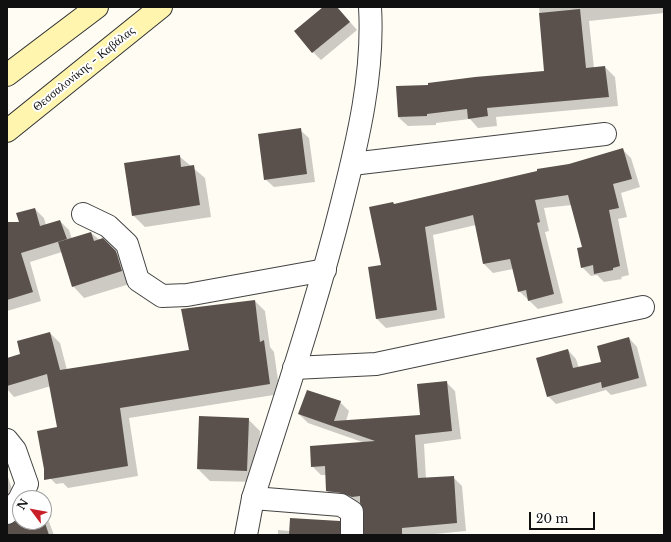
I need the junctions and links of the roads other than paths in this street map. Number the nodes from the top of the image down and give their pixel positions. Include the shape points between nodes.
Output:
1 (97, 7) edge
2 (162, 7) edge
3 (370, 7) edge
4 (7, 75) edge
5 (7, 131) edge
6 (605, 134) dead end
7 (352, 164) junction
8 (83, 214) dead end
9 (324, 270) junction
10 (643, 307) dead end
11 (294, 368) junction
12 (7, 440) edge
13 (24, 490) edge
14 (253, 498) junction
15 (246, 535) edge
16 (352, 535) edge

1 - 4 main road
2 - 5 main road, Θεσσαλονίκης - Καβάλας
3 - 7 street via 372,38
6 - 7 street
7 - 9 street
8 - 9 street via 108,226 127,244 138,280 162,296 187,295
9 - 11 street
10 - 11 street via 376,364
11 - 14 street
12 - 13 street via 15,450 27,484
14 - 15 street
14 - 16 street via 341,505 352,512

